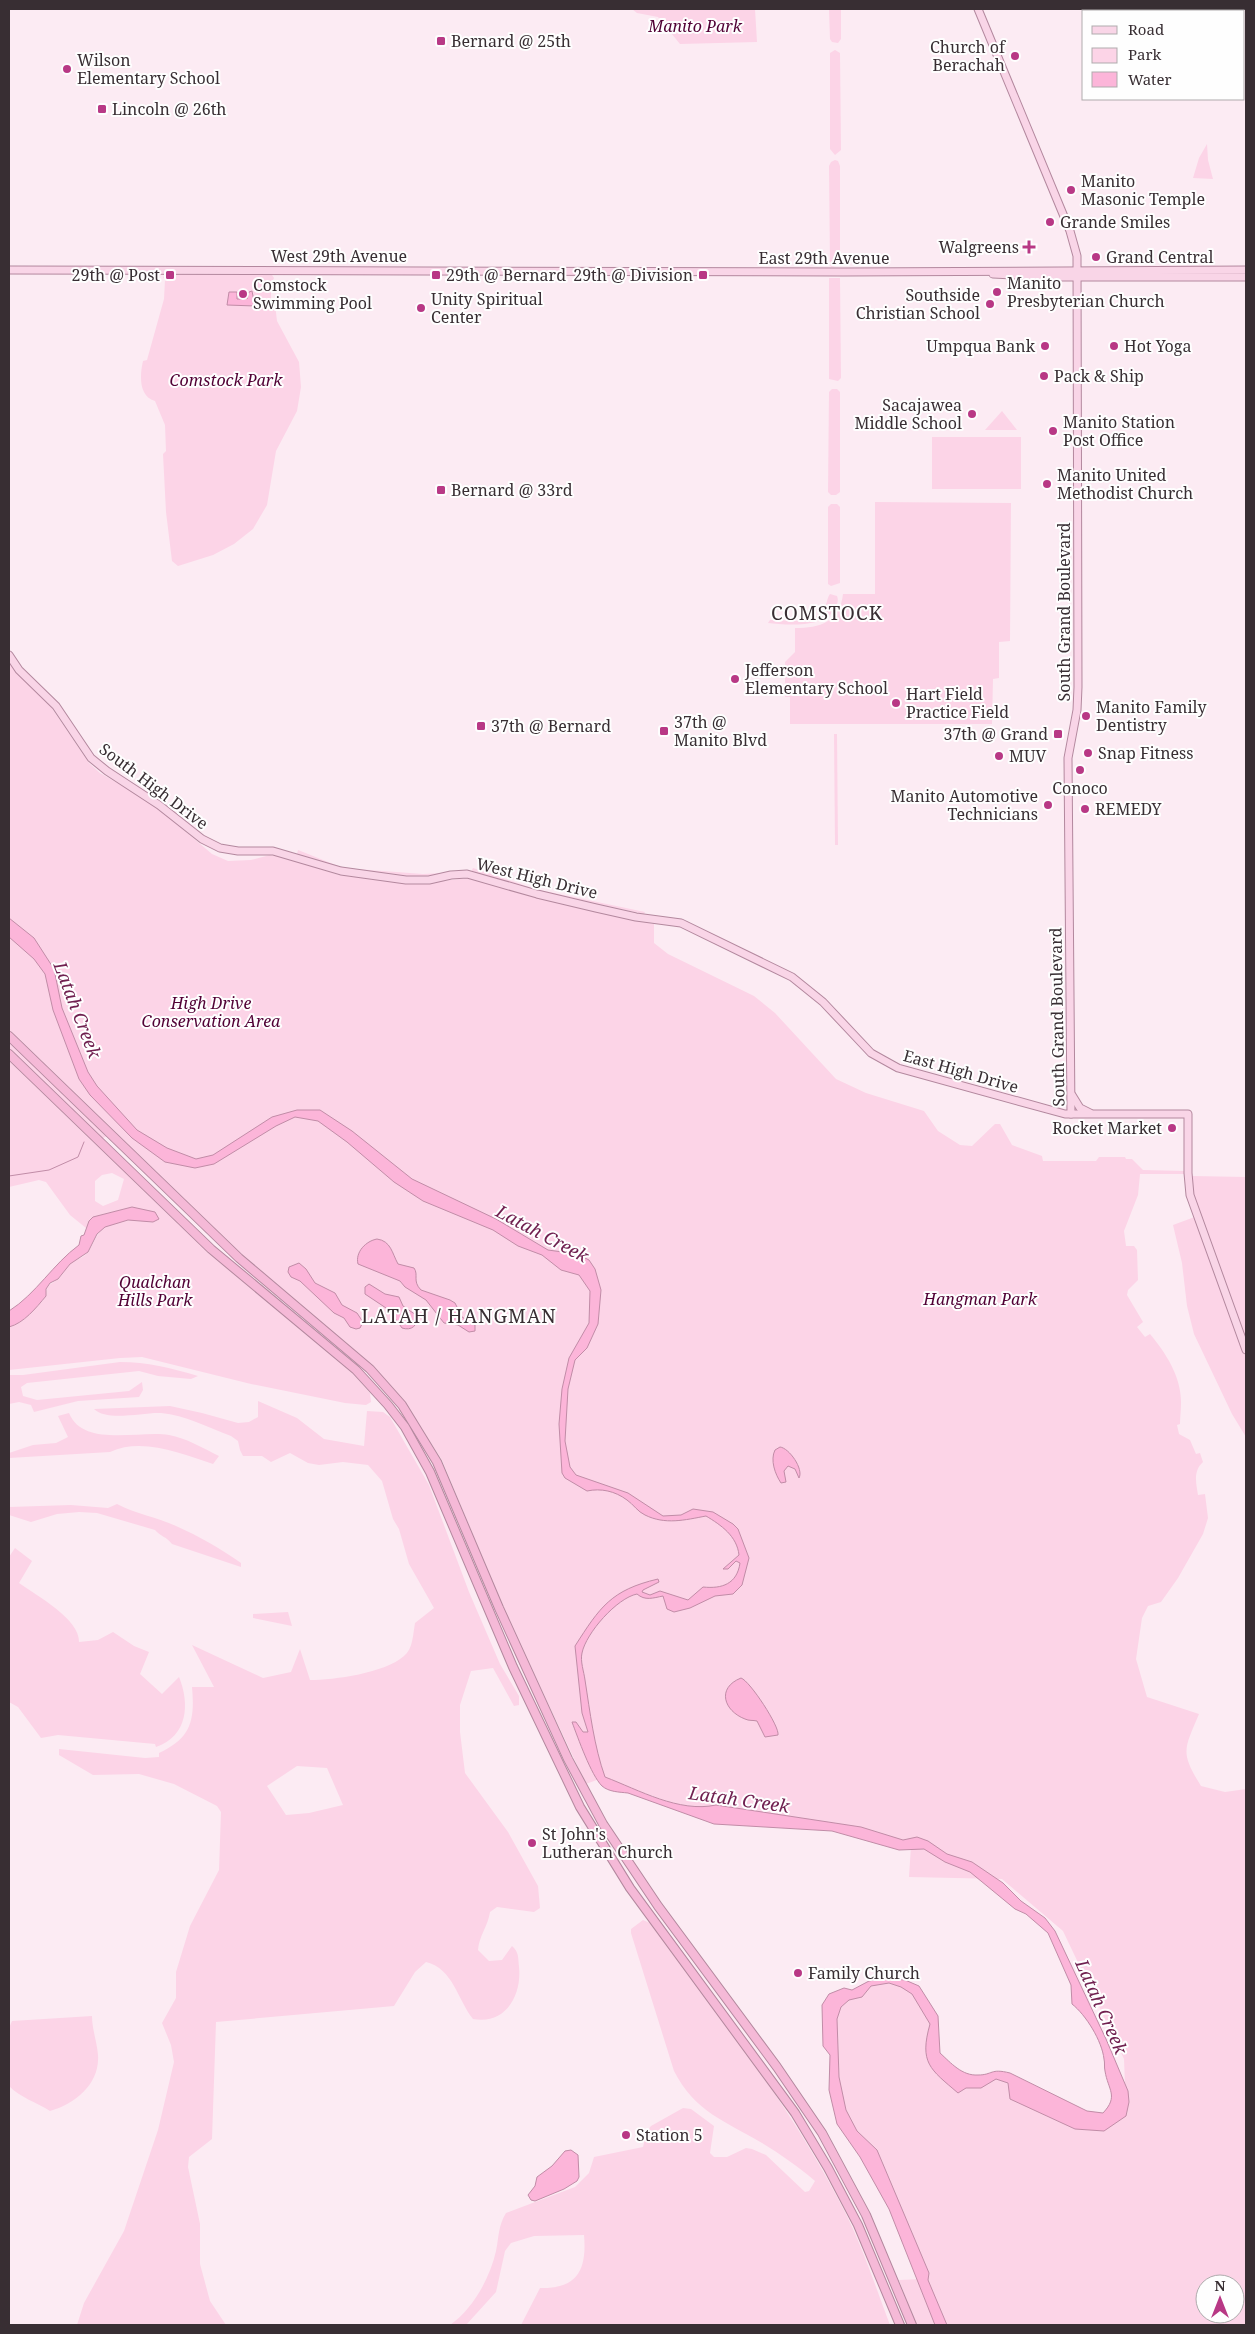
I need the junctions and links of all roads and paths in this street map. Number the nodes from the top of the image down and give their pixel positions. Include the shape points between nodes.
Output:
1 (978, 9) edge
2 (9, 270) edge
3 (1246, 270) edge
4 (670, 272) joint
5 (1078, 274) junction
6 (1246, 277) edge
7 (9, 655) edge
8 (238, 851) joint
9 (681, 923) joint
10 (9, 1036) edge
11 (9, 1054) edge
12 (1071, 1094) junction
13 (1071, 1114) junction
14 (1172, 1114) junction
15 (1095, 1115) junction
16 (1188, 1126) junction
17 (1246, 1350) edge
18 (900, 2325) edge
19 (912, 2325) edge

1 - 5 main road, South Grand Boulevard via 1075,244
2 - 4 main road, West 29th Avenue
3 - 5 main road, East 29th Avenue
4 - 5 main road, East 29th Avenue
5 - 6 main road, East 29th Avenue
5 - 12 main road, South Grand Boulevard via 1078,687 1068,758
7 - 8 main road, South High Drive via 19,670 56,706 91,758 202,839 220,848
8 - 9 main road, West High Drive via 273,851 341,871 406,880 467,874 596,908
9 - 13 main road, East High Drive via 792,977 886,1063
10 - 19 highway via 239,1258 370,1369 402,1405 437,1462 568,1759 603,1824 658,1906 778,2067 822,2133 866,2215
11 - 18 highway via 211,1249 356,1370 405,1427 430,1472 509,1658 580,1807 630,1888 795,2113 858,2225
12 - 13 main road, South Grand Boulevard
12 - 15 main road via 1080,1108
13 - 15 main road, East High Drive
14 - 15 main road, East High Drive
14 - 16 main road via 1184,1119
14 - 16 main road, East High Drive via 1188,1114
16 - 17 main road via 1190,1195

